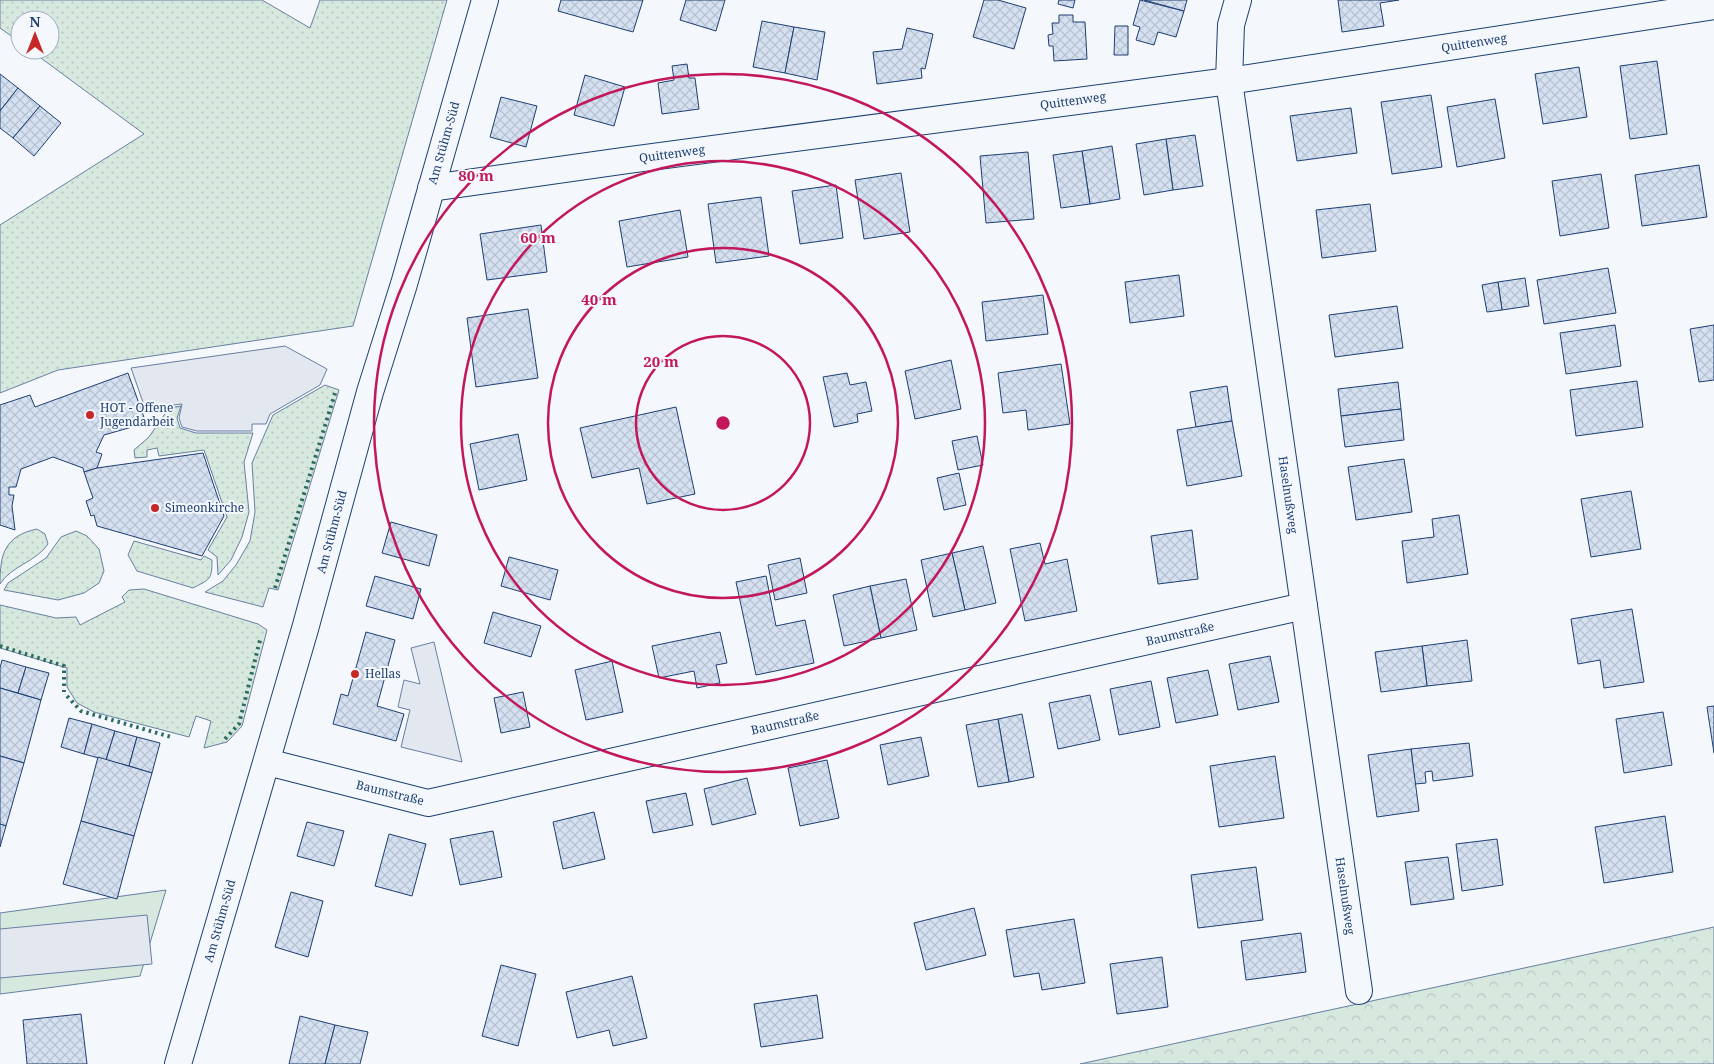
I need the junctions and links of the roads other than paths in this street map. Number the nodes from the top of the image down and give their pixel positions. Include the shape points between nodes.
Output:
1 (485, 0) edge
2 (1238, 0) edge
3 (1714, 6) edge
4 (1229, 81) junction
5 (431, 188) junction
6 (1304, 606) junction
7 (267, 762) junction
8 (1359, 991) dead end
9 (178, 1064) edge

1 - 5 street, Am Stühm-Süd
2 - 4 street, Haselnußweg via 1231,25
3 - 4 street, Quittenweg
4 - 5 street, Quittenweg
4 - 6 street, Haselnußweg
5 - 7 street, Am Stühm-Süd via 370,392
6 - 7 street, Baumstraße via 428,803
6 - 8 street, Haselnußweg
7 - 9 street, Am Stühm-Süd

